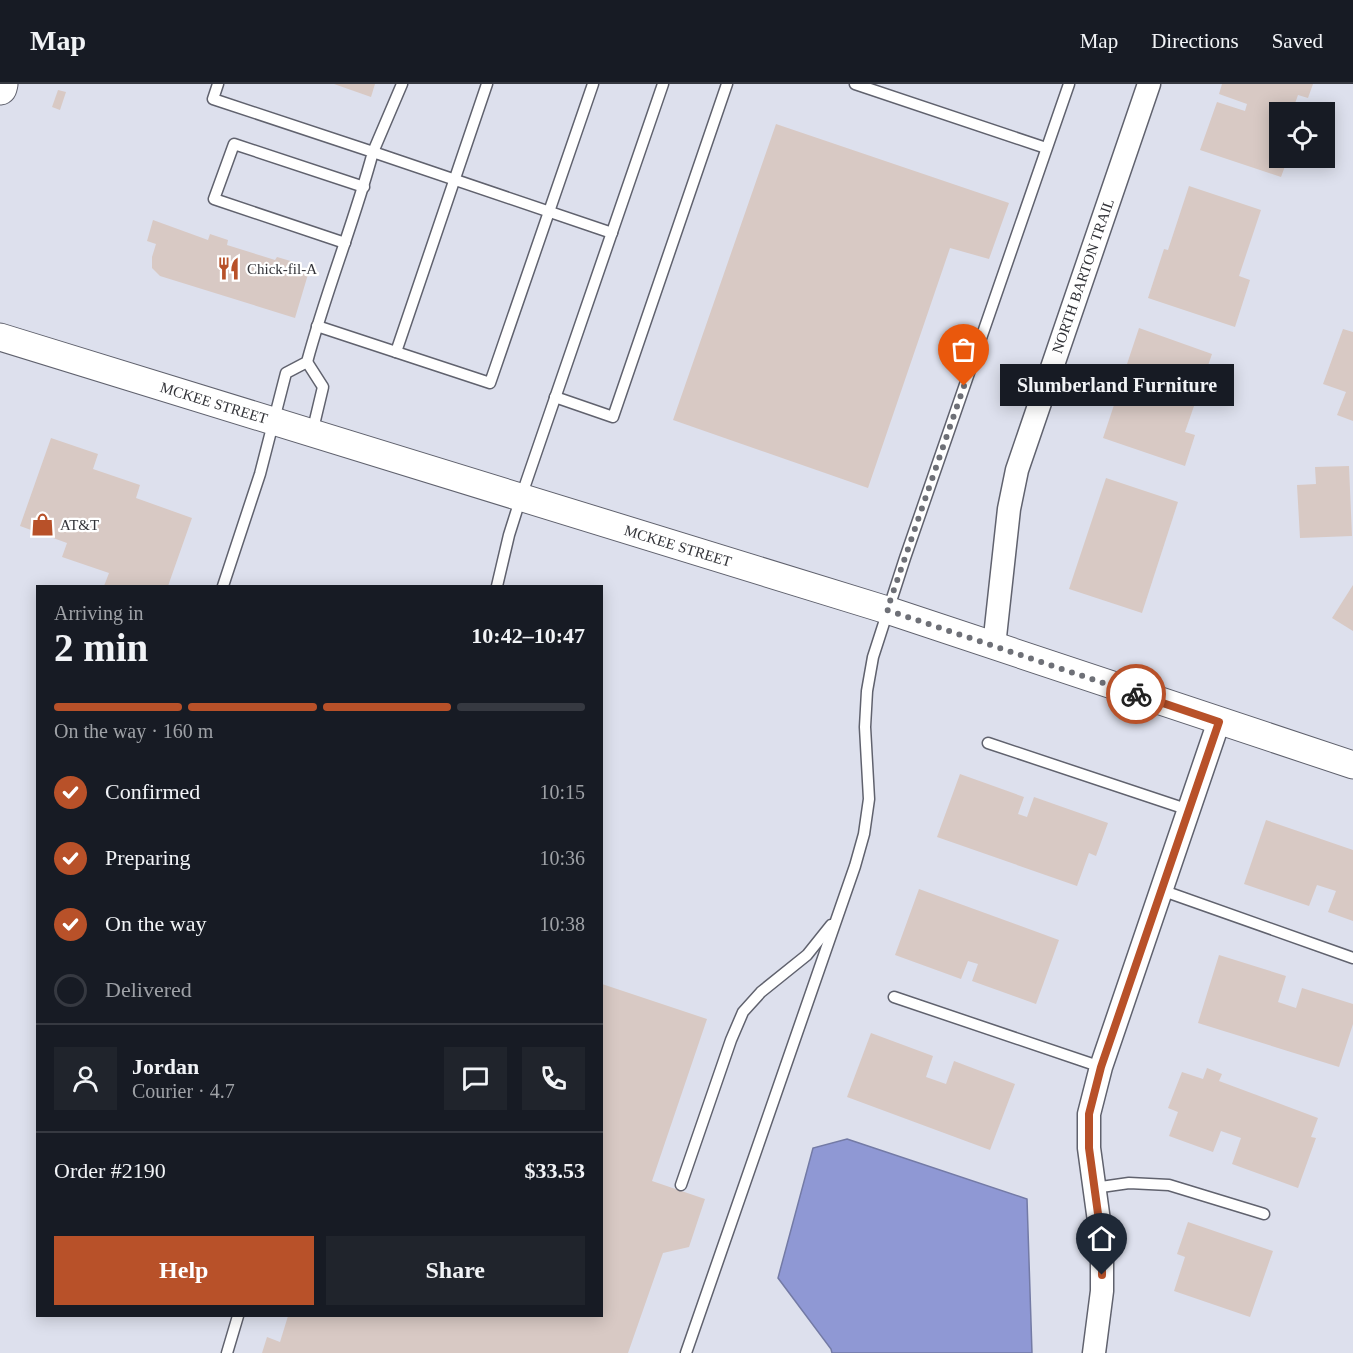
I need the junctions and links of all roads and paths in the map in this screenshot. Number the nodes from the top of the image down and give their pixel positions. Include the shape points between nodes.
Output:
1 (1, 84) edge
2 (218, 84) edge
3 (402, 84) edge
4 (487, 84) edge
5 (593, 84) edge
6 (663, 84) edge
7 (727, 84) edge
8 (855, 84) edge
9 (1149, 84) edge
10 (1064, 85) edge
11 (0, 88) edge
12 (1046, 148) junction
13 (373, 152) junction
14 (454, 180) junction
15 (364, 187) junction
16 (549, 211) junction
17 (612, 232) junction
18 (345, 243) junction
19 (317, 326) junction
20 (0, 337) edge
21 (396, 352) junction
22 (307, 362) junction
23 (555, 397) junction
24 (274, 421) junction
25 (312, 433) junction
26 (521, 497) junction
27 (223, 585) edge
28 (497, 585) edge
29 (887, 610) junction
30 (994, 646) junction
31 (1219, 722) junction
32 (988, 743) dead end
33 (1353, 765) edge
34 (1189, 810) junction
35 (1161, 890) junction
36 (841, 906) junction
37 (1353, 958) edge
38 (894, 997) dead end
39 (1101, 1067) junction
40 (681, 1185) dead end
41 (1094, 1188) junction
42 (1264, 1214) dead end
43 (238, 1317) edge
44 (227, 1353) edge
45 (686, 1353) edge
46 (1094, 1353) edge

1 - 11 main road
2 - 13 lane via 213,99
3 - 13 lane
4 - 14 lane
5 - 16 lane
6 - 17 lane
7 - 23 lane via 613,417
8 - 12 lane
9 - 30 street, NORTH BARTON TRAIL via 1015,479
10 - 12 lane
12 - 29 lane
13 - 14 lane
13 - 15 lane
14 - 16 lane
14 - 21 lane
15 - 18 lane
15 - 18 lane via 234,144 214,200
16 - 17 lane
16 - 21 lane via 490,383
17 - 23 lane
18 - 19 lane
19 - 21 lane
19 - 22 lane
20 - 24 street, MCKEE STREET
22 - 24 lane via 286,373
22 - 25 lane via 322,387
23 - 26 lane
24 - 25 street, MCKEE STREET
24 - 27 lane
25 - 26 street, MCKEE STREET
26 - 28 lane
26 - 29 street, MCKEE STREET
29 - 30 street, MCKEE STREET
29 - 36 lane via 867,691 868,799 864,834
30 - 31 street, MCKEE STREET
31 - 33 street, MCKEE STREET
31 - 34 street
32 - 34 lane
34 - 35 street
35 - 37 lane
35 - 39 street
36 - 40 lane via 826,934 807,955 743,1012
36 - 45 lane
38 - 39 lane
39 - 41 street via 1089,1114
41 - 42 lane via 1129,1183 1169,1185
41 - 46 street via 1102,1243 1102,1291
43 - 44 lane

